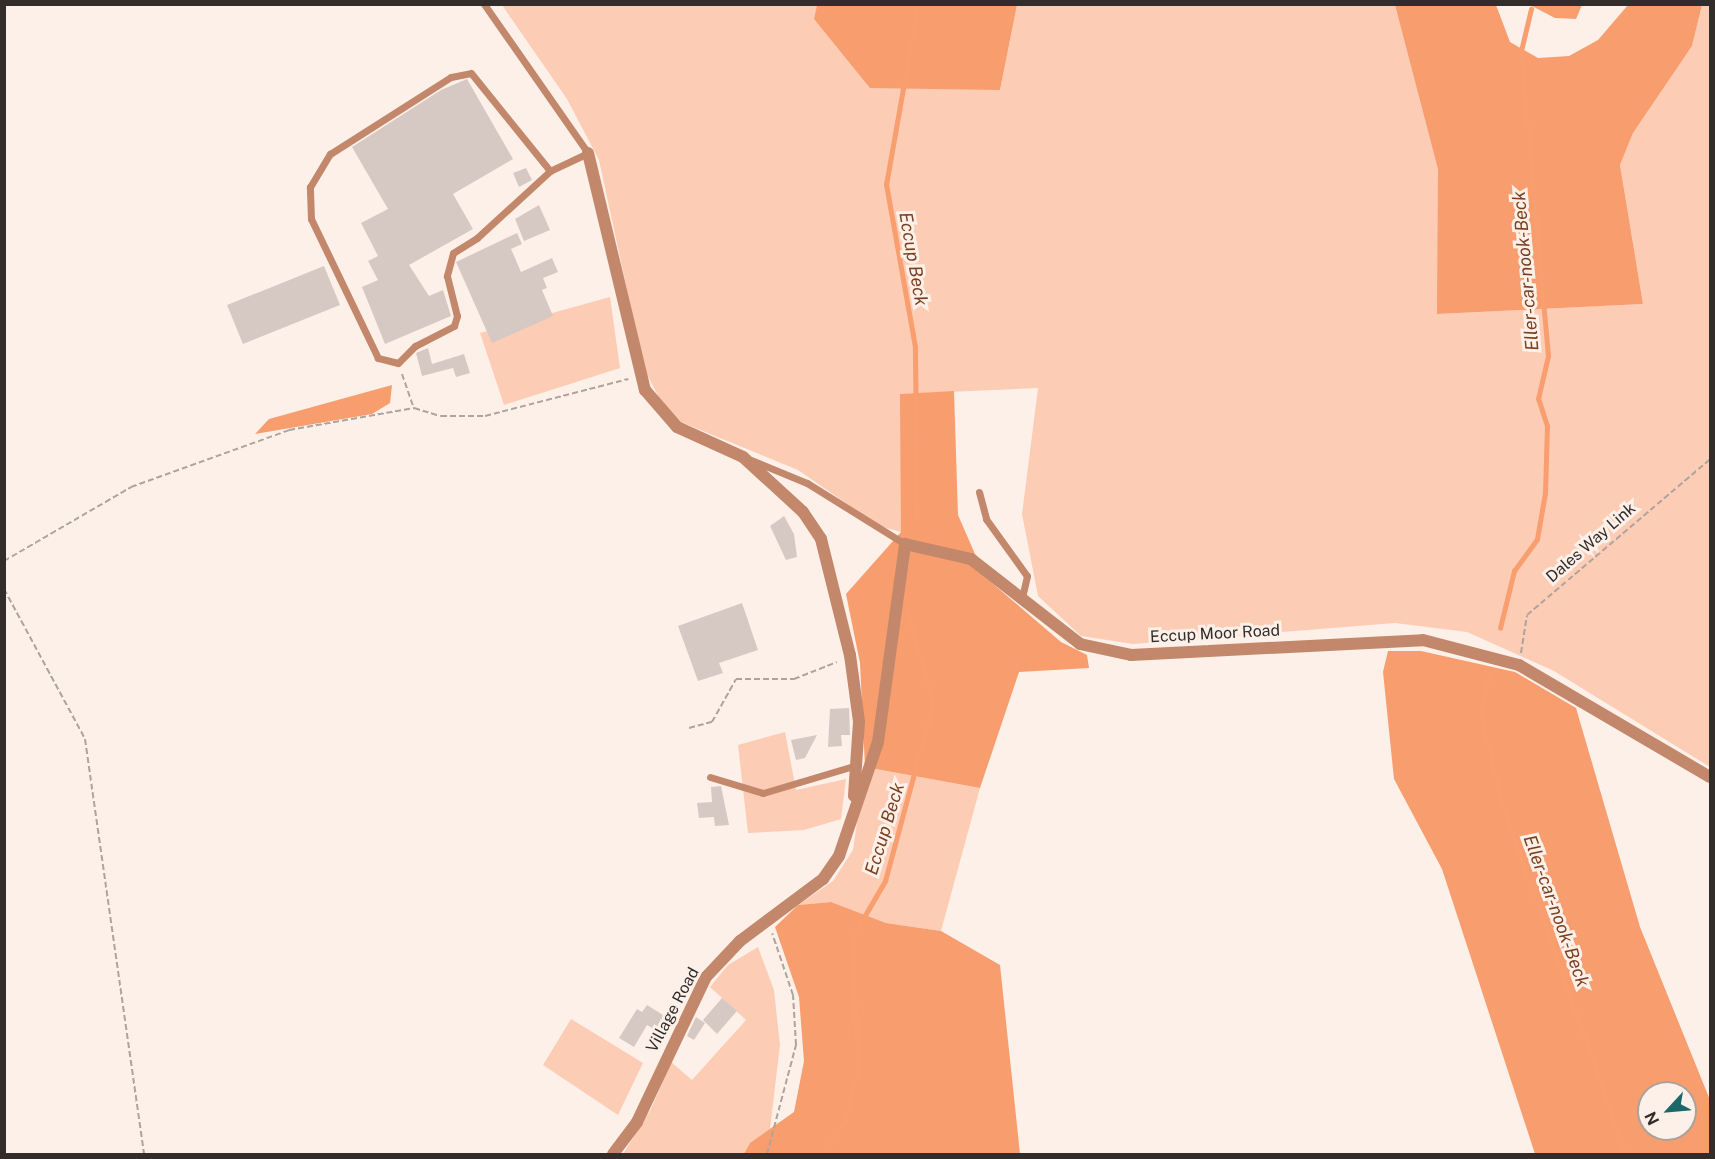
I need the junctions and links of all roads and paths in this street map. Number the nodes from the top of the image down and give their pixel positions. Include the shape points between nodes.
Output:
1 (484, 4) edge
2 (588, 153) junction
3 (550, 171) junction
4 (398, 363) junction
5 (638, 377) junction
6 (414, 408) junction
7 (743, 457) junction
8 (1710, 459) edge
9 (979, 492) dead end
10 (905, 544) junction
11 (4, 561) edge
12 (4, 589) edge
13 (1022, 598) junction
14 (850, 655) junction
15 (1519, 665) junction
16 (689, 728) dead end
17 (857, 765) junction
18 (710, 777) dead end
19 (1710, 777) edge
20 (852, 821) junction
21 (767, 926) junction
22 (144, 1155) edge
23 (613, 1155) edge
24 (767, 1155) edge

1 - 2 lane
2 - 3 lane
2 - 5 street
3 - 4 lane via 477,238 453,253 447,276 458,322 415,346
3 - 4 lane via 471,73 451,77 330,154 310,187 315,231 378,358
4 - 6 path
5 - 6 path via 560,392 485,416 441,416
5 - 7 street via 677,427
6 - 11 path via 289,430 131,487
7 - 10 lane, Eccup Moor Road via 807,483
7 - 14 street via 803,512 821,539
8 - 15 path, Dales Way Link via 1527,615
9 - 13 lane via 986,519 1027,576
10 - 13 street, Eccup Moor Road via 971,559
10 - 20 street via 878,742
12 - 22 path via 85,739
13 - 15 street, Eccup Moor Road via 1080,644 1131,655 1423,640
14 - 16 path via 794,679 736,679 712,722
14 - 17 street via 859,722
15 - 19 street, Eccup Moor Road
17 - 18 lane via 763,793
17 - 20 street
20 - 21 street, Village Road via 823,879
21 - 23 street, Village Road via 740,941 705,977 637,1122
21 - 24 path via 793,995 796,1045

